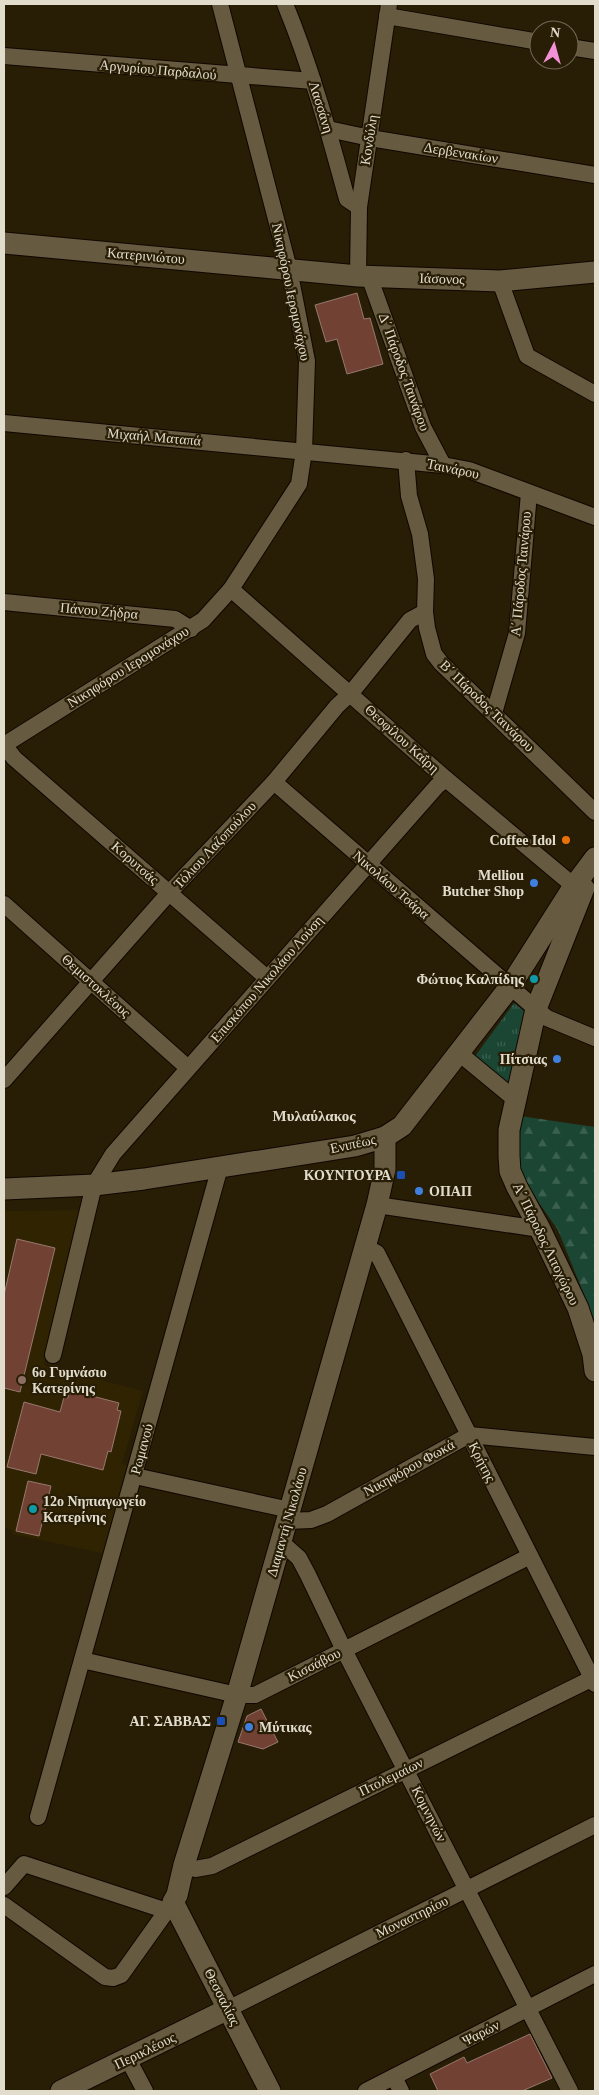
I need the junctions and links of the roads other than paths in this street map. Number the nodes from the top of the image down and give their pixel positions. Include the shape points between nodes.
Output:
1 (220, 4) edge
2 (285, 4) edge
3 (388, 10) edge
4 (529, 40) edge
5 (579, 49) edge
6 (595, 51) edge
7 (4, 56) edge
8 (238, 76) junction
9 (313, 82) junction
10 (328, 129) junction
11 (370, 138) junction
12 (595, 175) edge
13 (359, 207) junction
14 (4, 243) edge
15 (289, 269) junction
16 (595, 272) edge
17 (363, 276) junction
18 (500, 282) junction
19 (595, 394) edge
20 (4, 423) edge
21 (304, 451) junction
22 (406, 460) junction
23 (443, 465) junction
24 (529, 493) junction
25 (595, 517) edge
26 (231, 589) junction
27 (4, 602) edge
28 (425, 612) junction
29 (191, 629) junction
30 (351, 693) junction
31 (494, 713) junction
32 (4, 745) edge
33 (446, 779) junction
34 (274, 782) junction
35 (595, 812) edge
36 (595, 859) edge
37 (368, 864) junction
38 (574, 886) junction
39 (170, 893) junction
40 (4, 904) edge
41 (267, 978) junction
42 (91, 982) junction
43 (509, 988) junction
44 (536, 1009) junction
45 (595, 1038) edge
46 (459, 1053) junction
47 (188, 1068) junction
48 (4, 1080) edge
49 (516, 1100) junction
50 (385, 1137) junction
51 (220, 1167) junction
52 (94, 1185) junction
53 (4, 1189) edge
54 (377, 1205) junction
55 (540, 1229) junction
56 (364, 1246) junction
57 (53, 1355) dead end
58 (594, 1360) edge
59 (469, 1435) junction
60 (595, 1447) edge
61 (135, 1476) junction
62 (289, 1515) junction
63 (281, 1542) junction
64 (530, 1556) junction
65 (344, 1650) junction
66 (82, 1660) junction
67 (594, 1679) edge
68 (237, 1695) junction
69 (406, 1770) junction
70 (38, 1817) dead end
71 (595, 1825) edge
72 (184, 1865) junction
73 (4, 1888) edge
74 (468, 1890) junction
75 (4, 1905) edge
76 (170, 1907) junction
77 (595, 1974) edge
78 (528, 2008) junction
79 (228, 2009) junction
80 (128, 2059) junction
81 (397, 2084) edge
82 (61, 2091) edge
83 (145, 2091) edge
84 (270, 2091) edge
85 (366, 2091) edge
86 (570, 2091) edge

1 - 8 street, Νικηφόρου Ιερομονάχου
2 - 9 street, Λασσάνη
3 - 4 street
3 - 11 street, Κονδύλη
5 - 6 street
7 - 8 street, Αργυρίου Παρδαλού
8 - 9 street, Αργυρίου Παρδαλού
8 - 15 street, Νικηφόρου Ιερομονάχου
9 - 10 street, Λασσάνη
10 - 11 street, Δερβενακίων
10 - 13 street, Λασσάνη via 347,199
11 - 12 street, Δερβενακίων
11 - 13 street, Κονδύλη
13 - 17 street, Κονδύλη
14 - 15 street, Κατερινιώτου
15 - 17 street, Ιάσονος
15 - 21 street, Νικηφόρου Ιερομονάχου via 307,360
16 - 18 street, Ιάσονος
17 - 18 street, Ιάσονος
17 - 23 street, Δ΄ Πάροδος Ταινάρου via 423,426
18 - 19 street via 527,356
20 - 21 street, Μιχαήλ Ματαπά
21 - 22 street, Ταινάρου
21 - 26 street, Νικηφόρου Ιερομονάχου via 299,484
22 - 23 street, Ταινάρου
22 - 28 street, Β΄ Πάροδος Ταινάρου via 426,578
23 - 24 street, Ταινάρου via 469,470
24 - 25 street, Ταινάρου
24 - 31 street, Α΄ Πάροδος Ταινάρου via 517,634
26 - 29 street, Νικηφόρου Ιερομονάχου
26 - 30 street, Θεοφίλου Καΐρη
27 - 29 street, Πάνου Ζήδρα via 176,618
28 - 30 street, Τόλιου Λαζοπούλου via 410,620
28 - 31 street, Β΄ Πάροδος Ταινάρου via 434,654
29 - 32 street, Νικηφόρου Ιερομονάχου
30 - 33 street, Θεοφίλου Καΐρη
30 - 34 street, Τόλιου Λαζοπούλου
31 - 35 street, Β΄ Πάροδος Ταινάρου
32 - 39 street, Κορυτσάς via 14,758
33 - 37 street, Επισκόπου Νικολάου Λούση
33 - 38 street, Θεοφίλου Καΐρη
34 - 37 street, Νικολάου Τσάρα
34 - 39 street, Τόλιου Λαζοπούλου
36 - 38 street, Ενιπέως
36 - 44 street, Α΄ Πάροδος Λιτοχώρου
37 - 41 street, Επισκόπου Νικολάου Λούση
37 - 43 street, Νικολάου Τσάρα
38 - 43 street, Ενιπέως
39 - 41 street, Κορυτσάς
39 - 42 street, Τόλιου Λαζοπούλου
40 - 42 street, Θεμιστοκλέους
41 - 47 street, Επισκόπου Νικολάου Λούση
42 - 47 street, Θεμιστοκλέους
42 - 48 street, Τόλιου Λαζοπούλου
43 - 44 street, Νικολάου Τσάρα
43 - 46 street, Ενιπέως
44 - 45 street, Νικολάου Τσάρα via 547,1018
44 - 49 street, Α΄ Πάροδος Λιτοχώρου
46 - 49 street
46 - 50 street, Ενιπέως via 402,1126
47 - 52 street, Επισκόπου Νικολάου Λούση via 113,1154
49 - 55 street, Α΄ Πάροδος Λιτοχώρου via 509,1130 510,1171
50 - 51 street, Ενιπέως via 355,1146
50 - 54 street, Διαμαντή Νικολάου via 385,1170
51 - 52 street, Ενιπέως
51 - 61 street, Ρωμανού
52 - 53 street, Ενιπέως
52 - 57 street, Επισκόπου Νικολάου Λούση
54 - 55 street
54 - 56 street, Διαμαντή Νικολάου
55 - 58 street, Α΄ Πάροδος Λιτοχώρου via 578,1308
56 - 59 street, Κρήτης via 377,1253
56 - 62 street, Διαμαντή Νικολάου
59 - 60 street, Νικηφόρου Φωκά
59 - 62 street, Νικηφόρου Φωκά via 327,1514 311,1520
59 - 64 street, Κρήτης
61 - 62 street, Νικηφόρου Φωκά
61 - 66 street, Ρωμανού
62 - 63 street, Διαμαντή Νικολάου
63 - 65 street, Κομνηνών via 300,1558
63 - 68 street, Διαμαντή Νικολάου
64 - 65 street, Κισσάβου
64 - 67 street, Κρήτης
65 - 68 street, Κισσάβου via 255,1695
65 - 69 street, Κομνηνών
66 - 68 street, Κισσάβου
66 - 70 street, Ρωμανού
67 - 69 street, Πτολεμαίων
68 - 72 street, Διαμαντή Νικολάου
69 - 72 street, Πτολεμαίων via 212,1866 195,1869
69 - 74 street, Κομνηνών
71 - 74 street, Μοναστηρίου
72 - 76 street, Διαμαντή Νικολάου via 177,1895
73 - 76 street via 24,1864
74 - 78 street, Κομνηνών
74 - 79 street, Μοναστηρίου
75 - 76 street via 105,1977 113,1978 121,1975
76 - 79 street, Θεσσαλίας
77 - 78 street, Ψαρών
78 - 81 street, Ψαρών
78 - 86 street, Κομνηνών
79 - 80 street, Περικλέους
79 - 84 street, Θεσσαλίας
80 - 82 street, Περικλέους
80 - 83 street
81 - 85 street, Ψαρών

